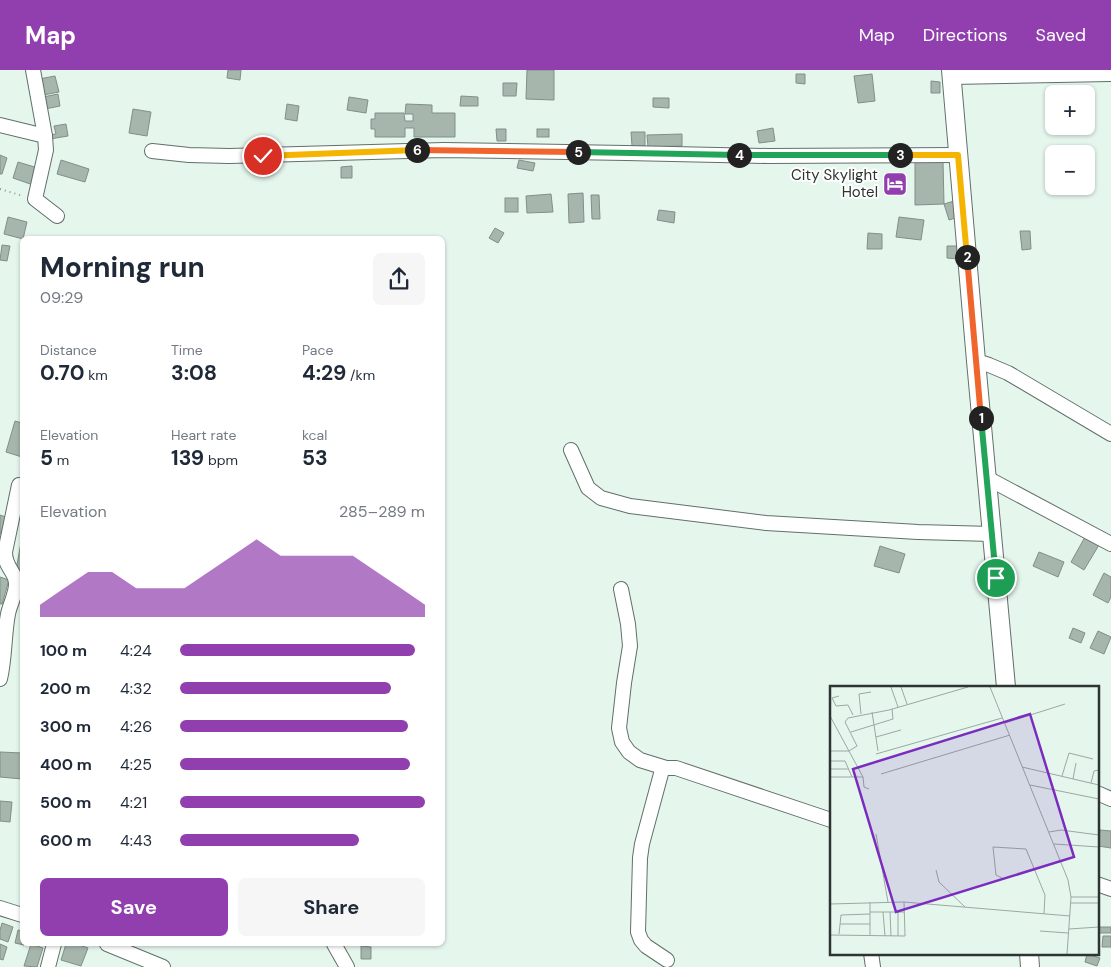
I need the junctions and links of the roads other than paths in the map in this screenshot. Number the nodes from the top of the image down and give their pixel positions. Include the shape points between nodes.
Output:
1 (33, 70) edge
2 (951, 74) edge
3 (1111, 74) edge
4 (0, 124) edge
5 (44, 136) junction
6 (152, 151) dead end
7 (958, 155) junction
8 (57, 216) dead end
9 (976, 362) junction
10 (1111, 434) edge
11 (572, 450) dead end
12 (987, 478) junction
13 (19, 485) dead end
14 (992, 534) junction
15 (1111, 544) edge
16 (19, 577) edge
17 (621, 589) dead end
18 (0, 679) edge
19 (1006, 686) edge
20 (666, 768) junction
21 (1098, 793) edge
22 (1111, 799) edge
23 (830, 820) edge
24 (1098, 884) edge
25 (1111, 889) edge
26 (0, 908) edge
27 (20, 914) edge
28 (53, 946) edge
29 (112, 946) edge
30 (335, 946) edge
31 (871, 954) edge
32 (1029, 954) edge
33 (667, 960) dead end
34 (48, 967) edge
35 (163, 967) edge
36 (347, 967) edge
37 (872, 967) edge
38 (1030, 967) edge

1 - 5 street
2 - 3 street
2 - 7 main road
4 - 5 street
5 - 8 street via 46,150 35,199
6 - 7 street via 229,156 444,150 768,156
7 - 9 main road
9 - 10 street via 1008,373
9 - 12 main road
11 - 14 street via 588,488 601,498 630,506 766,523
12 - 14 main road
12 - 15 street
13 - 16 street via 5,552 7,566
14 - 19 main road
16 - 18 street via 8,611
17 - 20 street via 630,646 619,728 622,742 640,760
20 - 23 street via 676,768
20 - 33 street via 660,774 642,844 638,932 646,946
21 - 22 street
24 - 25 street
26 - 27 street
28 - 34 street
29 - 35 street
30 - 36 street
31 - 37 street
32 - 38 main road

